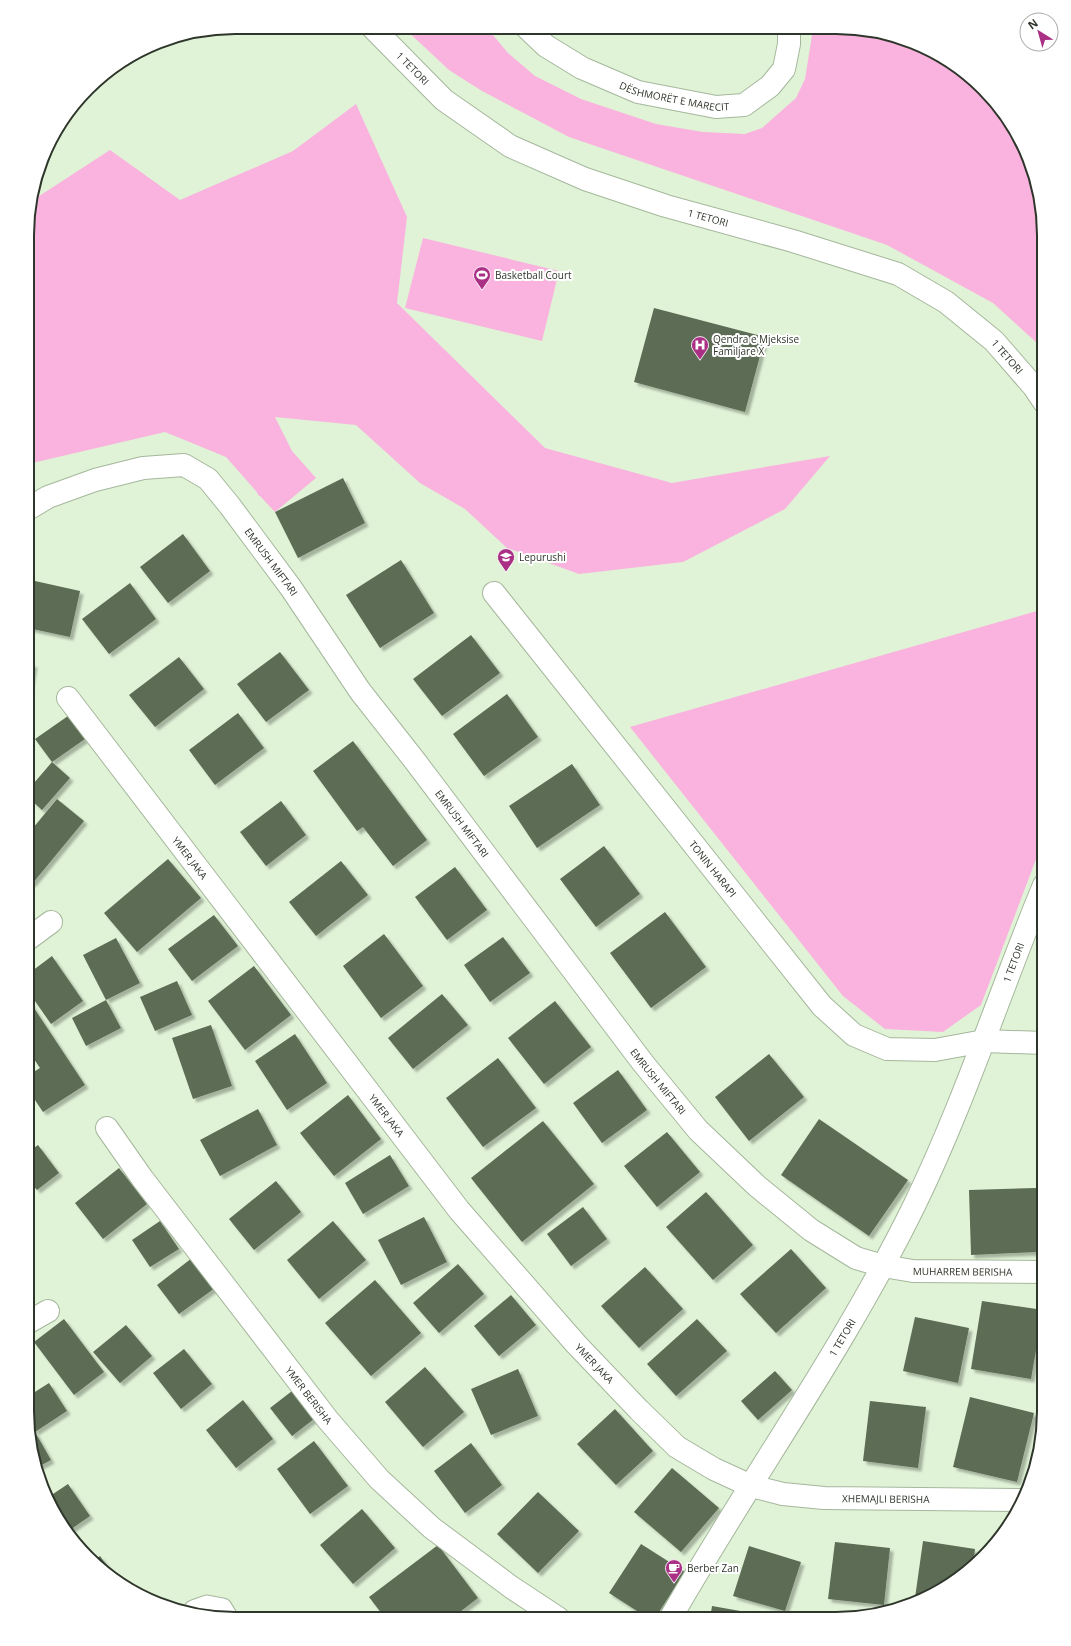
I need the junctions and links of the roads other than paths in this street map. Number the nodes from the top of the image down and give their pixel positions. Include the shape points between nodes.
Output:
1 (379, 34) edge
2 (533, 34) edge
3 (789, 34) edge
4 (1037, 390) edge
5 (34, 505) edge
6 (494, 592) dead end
7 (68, 698) dead end
8 (1037, 903) edge
9 (51, 922) dead end
10 (34, 935) edge
11 (984, 1041) junction
12 (1037, 1043) edge
13 (107, 1128) dead end
14 (883, 1266) junction
15 (1037, 1272) edge
16 (48, 1311) dead end
17 (34, 1319) edge
18 (751, 1486) junction
19 (1016, 1500) edge
20 (196, 1608) edge
21 (226, 1612) edge
22 (549, 1612) edge
23 (673, 1612) edge

1 - 4 street, 1 TETORI via 444,100 510,146 592,181 666,206 793,241 898,274 946,302 994,341
2 - 3 street, DËSHMORËT E MARECIT via 546,46 582,68 638,92 716,107 744,105 770,86 784,69
5 - 14 street, EMRUSH MIFTARI via 48,497 95,480 143,468 184,465 208,479 291,588 360,691 643,1063 698,1130 757,1186 811,1230 856,1258
6 - 11 street, TONIN HARAPI via 822,1006 854,1035 887,1049 935,1050
7 - 18 street, YMER JAKA via 464,1215 576,1344 677,1447 714,1469
8 - 11 street, 1 TETORI
9 - 10 street
11 - 12 street
11 - 14 street, 1 TETORI via 916,1202
13 - 22 street, YMER BERISHA via 142,1178 328,1420 379,1479 432,1528
14 - 15 street, MUHARREM BERISHA via 913,1271
14 - 18 street, 1 TETORI via 818,1379
16 - 17 street
18 - 19 street, XHEMAJLI BERISHA via 783,1494 824,1498
18 - 23 street, 1 TETORI
20 - 21 lane via 207,1604 223,1607

